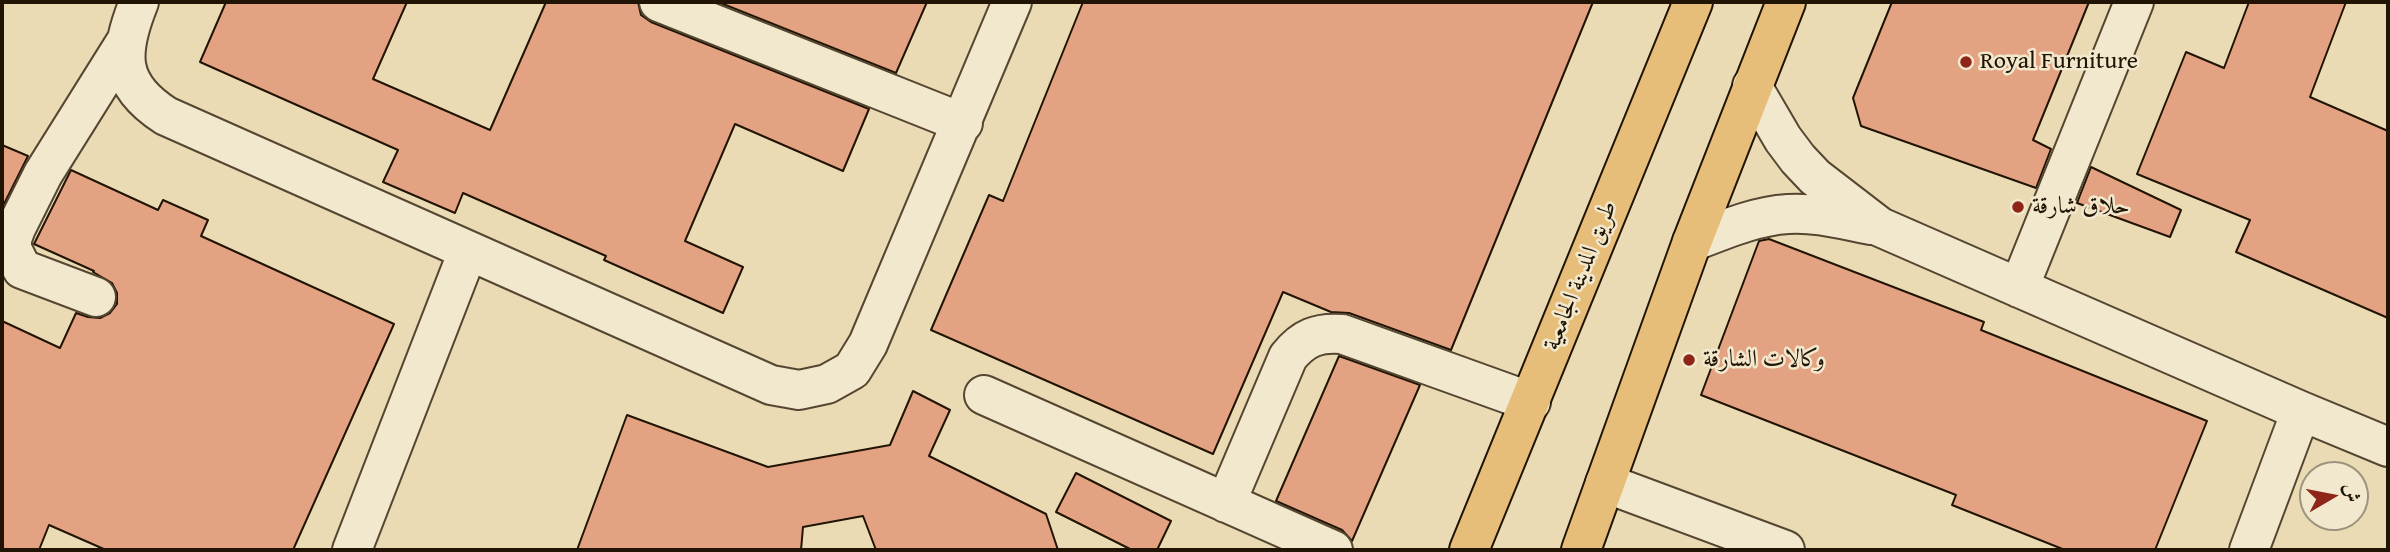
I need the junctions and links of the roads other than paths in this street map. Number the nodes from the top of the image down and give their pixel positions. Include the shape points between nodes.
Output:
1 (139, 2) edge
2 (659, 2) edge
3 (1012, 2) edge
4 (1692, 2) edge
5 (1786, 2) edge
6 (2134, 2) edge
7 (125, 43) junction
8 (1752, 86) junction
9 (963, 123) junction
10 (1880, 226) junction
11 (1692, 242) junction
12 (468, 251) junction
13 (2019, 288) junction
14 (96, 297) dead end
15 (984, 395) dead end
16 (1531, 402) junction
17 (2301, 411) junction
18 (2388, 447) edge
19 (1605, 483) junction
20 (1226, 503) junction
21 (352, 550) edge
22 (1333, 550) edge
23 (1469, 550) edge
24 (1581, 550) edge
25 (1785, 550) edge
26 (2249, 550) edge

1 - 7 street
2 - 9 street
3 - 9 street
4 - 16 main road, طريق المدينة الجامعية
5 - 8 main road
6 - 13 street
7 - 12 street via 133,86 146,104
7 - 14 street via 43,174 12,239 22,269
8 - 10 street via 1798,159
8 - 11 main road
9 - 12 street via 868,344 852,370 827,384 799,390 771,385
10 - 11 street via 1789,214 1741,224
10 - 13 street
11 - 19 main road
12 - 21 street
13 - 17 street
15 - 20 street
16 - 20 street via 1342,334 1312,336 1288,357
16 - 23 main road, طريق المدينة الجامعية
17 - 18 street
17 - 26 street
19 - 24 main road
19 - 25 street
20 - 22 street

